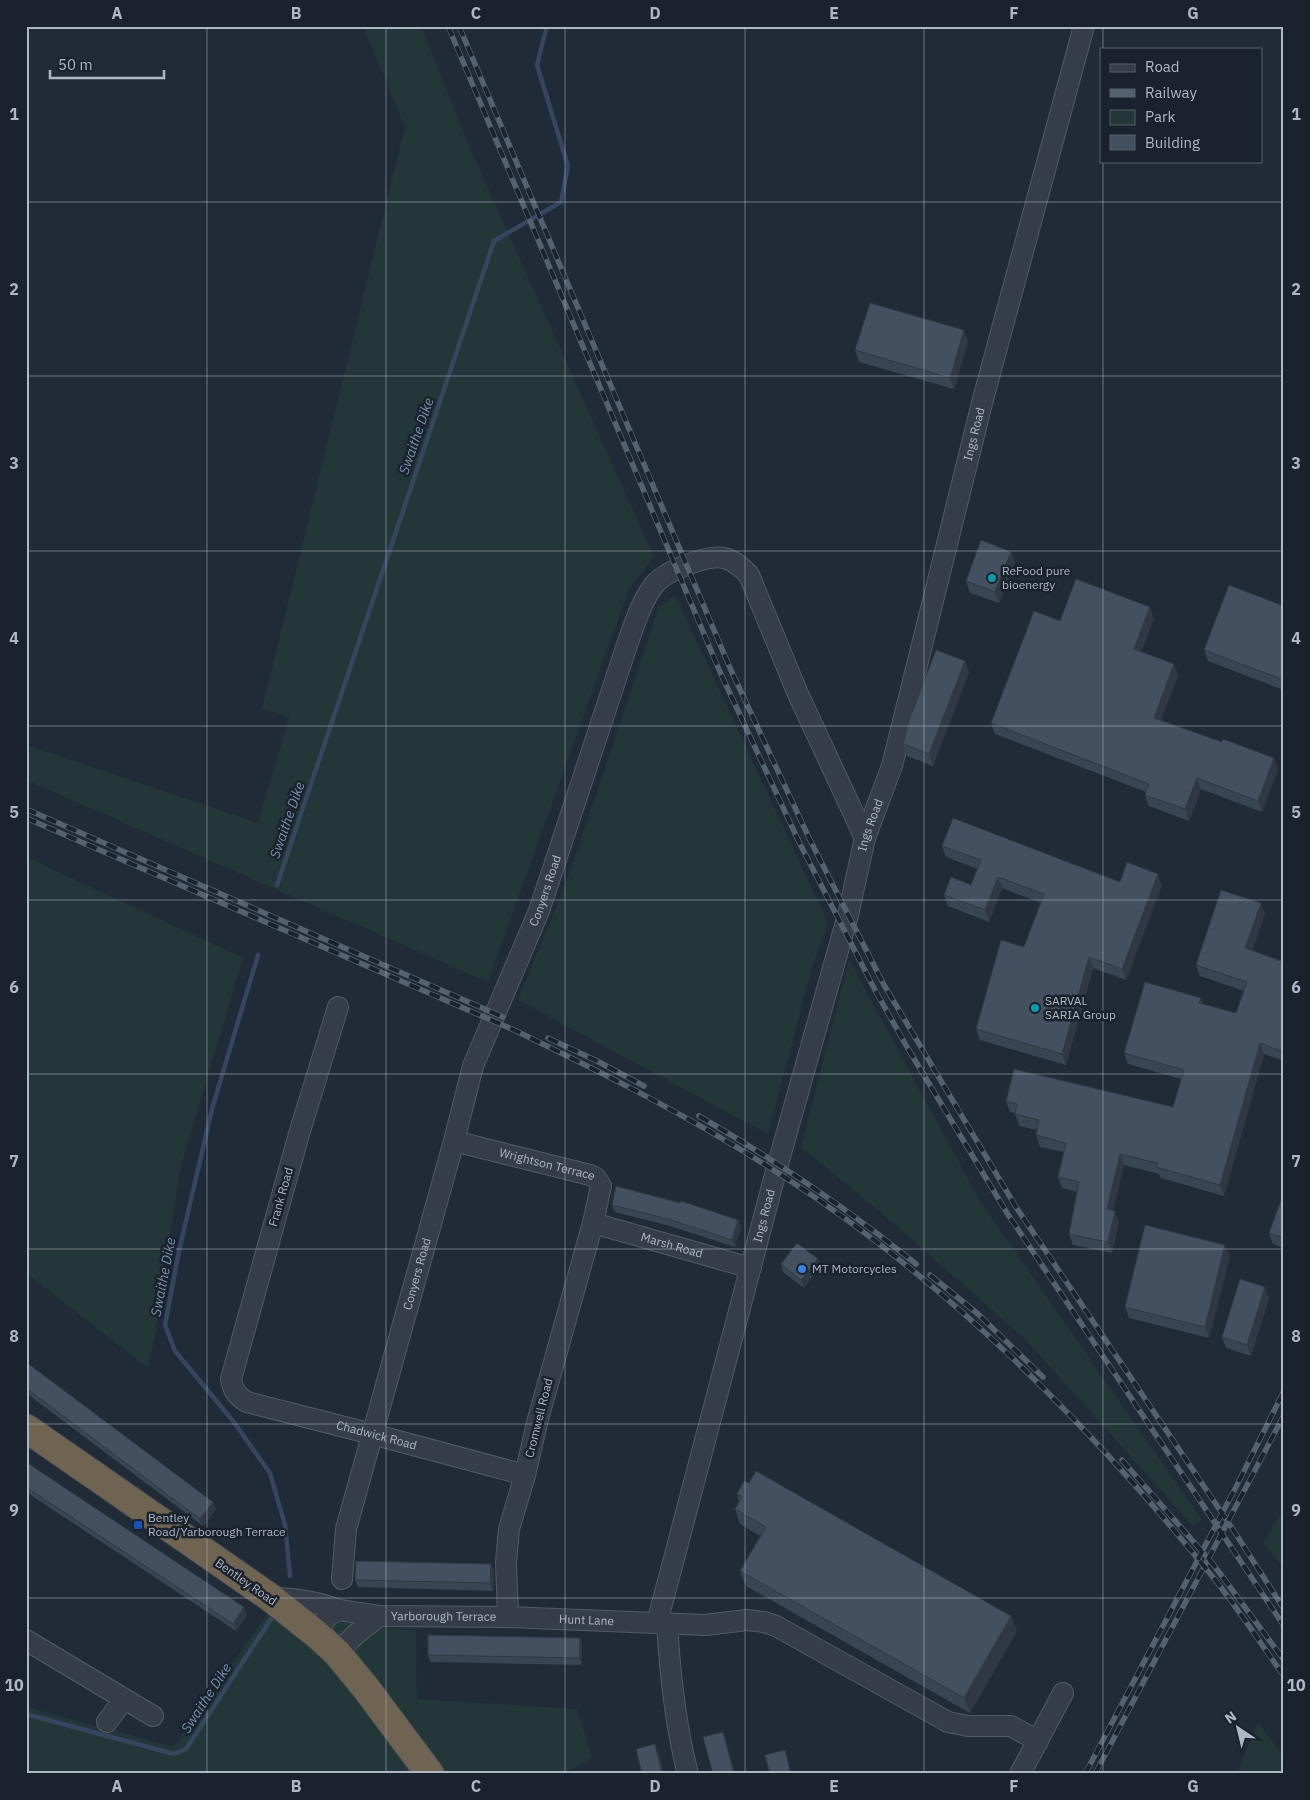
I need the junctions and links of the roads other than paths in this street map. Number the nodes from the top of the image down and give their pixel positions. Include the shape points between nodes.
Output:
1 (1084, 26) edge
2 (865, 838) junction
3 (338, 1006) dead end
4 (454, 1141) junction
5 (593, 1222) junction
6 (751, 1268) junction
7 (233, 1390) joint
8 (26, 1428) edge
9 (372, 1434) junction
10 (525, 1475) junction
11 (342, 1579) dead end
12 (271, 1598) junction
13 (339, 1610) junction
14 (378, 1616) junction
15 (508, 1617) junction
16 (662, 1623) junction
17 (315, 1633) junction
18 (26, 1640) edge
19 (337, 1653) junction
20 (1063, 1693) dead end
21 (124, 1699) junction
22 (153, 1716) dead end
23 (107, 1722) dead end
24 (1038, 1741) junction
25 (430, 1774) edge
26 (688, 1774) edge
27 (1020, 1774) edge

1 - 2 street, Ings Road via 980,408 892,766
2 - 4 street, Conyers Road via 798,694 749,575 724,558 702,559 662,578 641,607 539,911 473,1066
2 - 6 street, Ings Road via 848,914
3 - 7 street, Frank Road via 264,1258 232,1379
4 - 5 street, Wrightson Terrace via 596,1178 601,1193
4 - 9 street, Conyers Road
5 - 6 street, Marsh Road
5 - 10 street, Cromwell Road
6 - 16 street, Ings Road
7 - 9 street, Chadwick Road via 247,1402
8 - 12 highway, Bentley Road
9 - 10 street, Chadwick Road
9 - 11 street, Conyers Road via 346,1529
10 - 15 street, Cromwell Road via 509,1529 506,1562
12 - 13 street, Yarborough Terrace via 295,1598
12 - 17 highway, Bentley Road
13 - 14 street, Yarborough Terrace
13 - 17 street via 329,1615
14 - 15 street, Yarborough Terrace
14 - 19 street, Yarborough Terrace
15 - 16 street, Hunt Lane
16 - 24 street, Hunt Lane via 764,1622 948,1722 968,1726 1011,1726
16 - 26 street via 675,1716
17 - 19 highway, Bentley Road
18 - 21 street
19 - 25 highway, Bentley Road
20 - 24 street
21 - 22 street
21 - 23 street
24 - 27 street

